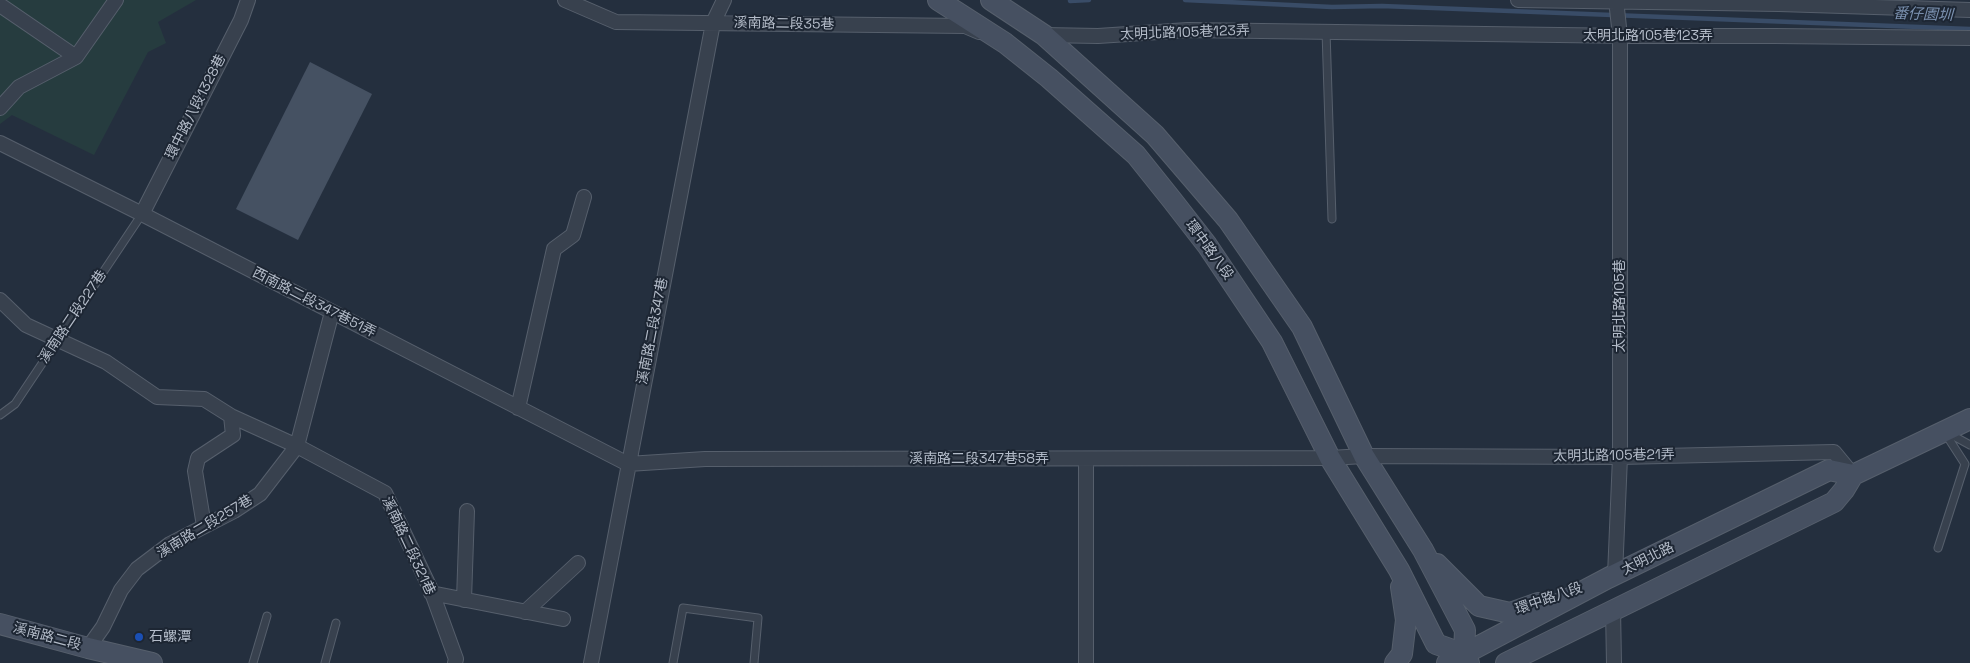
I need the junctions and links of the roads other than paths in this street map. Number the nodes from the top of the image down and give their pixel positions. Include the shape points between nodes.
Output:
1 (116, 0) edge
2 (248, 0) edge
3 (565, 0) edge
4 (938, 0) edge
5 (991, 0) edge
6 (1518, 0) edge
7 (724, 1) edge
8 (1616, 1) edge
9 (0, 5) edge
10 (1970, 10) edge
11 (713, 23) junction
12 (1326, 31) junction
13 (1044, 35) junction
14 (1620, 36) junction
15 (1970, 38) edge
16 (1005, 42) junction
17 (76, 57) junction
18 (0, 108) edge
19 (0, 142) edge
20 (584, 197) dead end
21 (142, 214) junction
22 (1332, 219) dead end
23 (0, 300) edge
24 (332, 312) junction
25 (57, 339) junction
26 (518, 408) junction
27 (0, 415) edge
28 (231, 416) junction
29 (1970, 419) edge
30 (1943, 431) junction
31 (1970, 445) edge
32 (297, 446) junction
33 (1364, 456) junction
34 (1620, 457) junction
35 (1330, 458) junction
36 (1086, 459) junction
37 (628, 464) junction
38 (1852, 475) junction
39 (467, 511) dead end
40 (204, 526) junction
41 (1938, 548) dead end
42 (1423, 550) junction
43 (578, 563) dead end
44 (1399, 570) junction
45 (1612, 576) junction
46 (431, 593) junction
47 (464, 600) junction
48 (1613, 609) junction
49 (525, 612) junction
50 (267, 616) dead end
51 (563, 620) dead end
52 (336, 623) dead end
53 (0, 624) edge
54 (88, 648) junction
55 (1460, 660) edge
56 (152, 663) edge
57 (253, 663) edge
58 (325, 663) edge
59 (455, 663) edge
60 (591, 663) edge
61 (672, 663) edge
62 (754, 663) edge
63 (1086, 663) edge
64 (1395, 663) edge
65 (1506, 663) edge
66 (1614, 663) edge

1 - 17 street
2 - 21 street, 環中路八段1328巷 via 241,20
3 - 11 street, 溪南路二段35巷 via 616,22
4 - 16 street, 環中路八段
5 - 13 street, 環中路八段
6 - 8 street
7 - 11 street, 溪南路二段347巷
8 - 10 street
8 - 14 street, 太明北路105巷
9 - 17 street
11 - 16 street, 溪南路二段35巷 via 965,26
11 - 37 street, 溪南路二段347巷
12 - 13 street, 太明北路105巷123弄 via 1188,30 1098,36
12 - 14 street, 太明北路105巷123弄
12 - 22 lane
13 - 33 street, 環中路八段 via 1155,135 1228,220 1302,327
14 - 15 street, 太明北路105巷123弄
14 - 34 street, 太明北路105巷
16 - 35 street, 環中路八段 via 1136,155 1191,224 1272,342
17 - 18 street via 19,88
19 - 21 street, 西南路二段347巷51弄
20 - 26 street via 573,235 554,249
21 - 24 street, 西南路二段347巷51弄
21 - 25 lane, 溪南路二段227巷
23 - 25 street, 溪南路二段321巷 via 26,325
24 - 26 street, 西南路二段347巷51弄
24 - 32 street, 溪南路二段257巷
25 - 27 lane, 溪南路二段227巷 via 15,404
25 - 28 street, 溪南路二段321巷 via 106,362 156,397 204,399
26 - 37 street, 西南路二段347巷51弄
28 - 32 street, 溪南路二段321巷
28 - 40 street via 233,435 198,458 195,471
29 - 30 street
30 - 31 lane
30 - 38 street
30 - 41 lane via 1965,464
32 - 40 street, 溪南路二段257巷 via 260,494
32 - 46 street, 溪南路二段321巷 via 385,493
33 - 34 street, 太明北路105巷21弄
33 - 35 street, 太明北路105巷21弄
33 - 42 street, 環中路八段
34 - 38 street, 太明北路105巷21弄 via 1834,452
34 - 45 street, 太明北路105巷
35 - 36 street, 溪南路二段347巷58弄
35 - 44 street, 環中路八段
36 - 37 street, 溪南路二段347巷58弄 via 715,459
36 - 63 street
37 - 60 street, 溪南路二段347巷
38 - 45 street, 太明北路 via 1829,470
38 - 48 street via 1834,502
39 - 47 street
40 - 54 street, 溪南路二段257巷 via 170,544 137,569 120,590 103,627
42 - 45 street, 環中路八段 via 1479,606 1510,613
42 - 55 street, 環中路八段 via 1465,630
43 - 49 street
44 - 55 street, 環中路八段 via 1436,644
44 - 64 street, 環中路八段 via 1406,620 1402,654
45 - 55 street, 太明北路
46 - 47 street
46 - 59 street, 溪南路二段321巷 via 456,658
47 - 49 street
48 - 65 street
48 - 66 street
49 - 51 street
50 - 57 lane
52 - 58 lane
53 - 54 street, 溪南路二段
54 - 56 street, 溪南路二段
61 - 62 lane via 683,608 758,618

